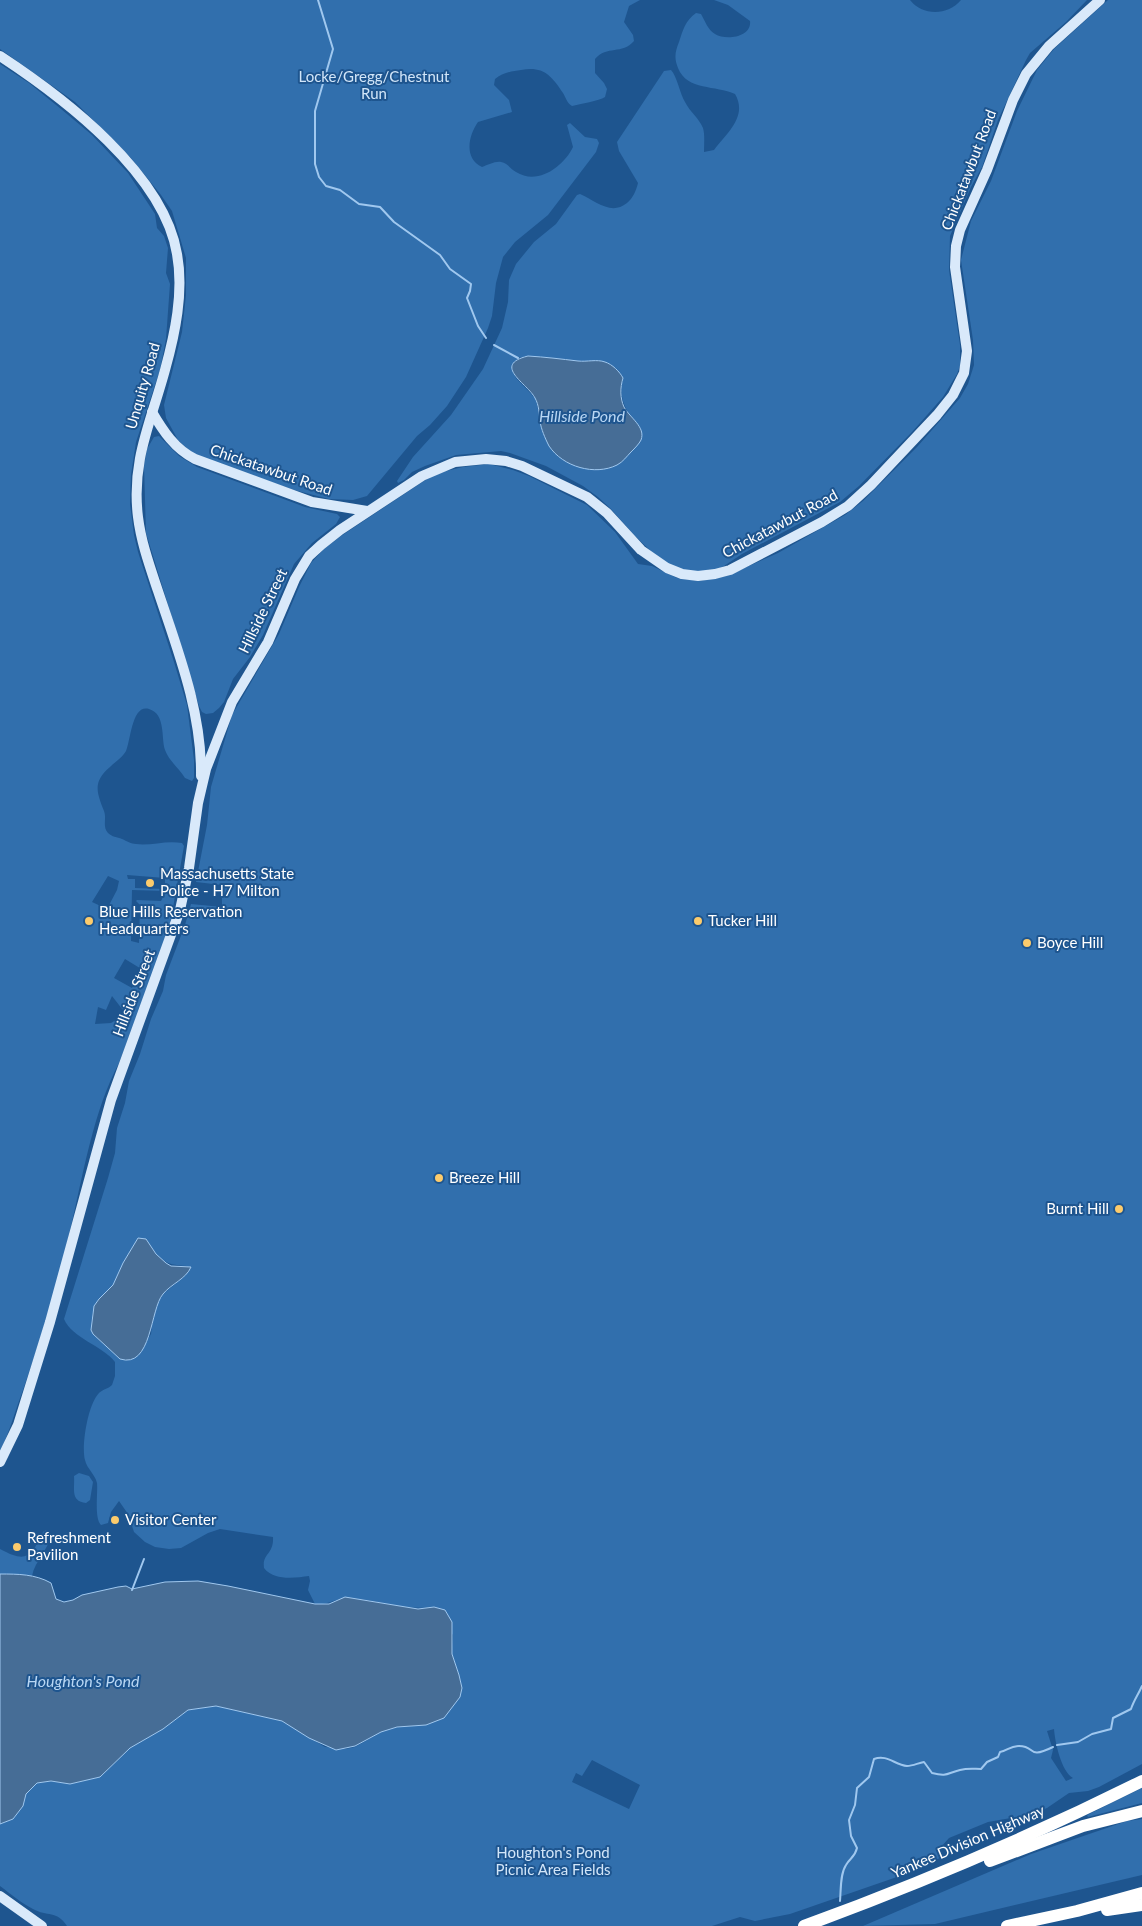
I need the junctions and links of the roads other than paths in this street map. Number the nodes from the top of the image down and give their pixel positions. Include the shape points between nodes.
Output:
1 (1100, 0) edge
2 (0, 56) edge
3 (152, 412) junction
4 (367, 511) junction
5 (200, 790) junction
6 (0, 1462) edge
7 (1142, 1782) edge
8 (1142, 1811) edge
9 (898, 1890) junction
10 (1142, 1893) edge
11 (0, 1896) edge
12 (1142, 1905) edge
13 (1077, 1911) junction
14 (42, 1926) edge
15 (804, 1926) edge
16 (1006, 1926) edge

1 - 4 main road, Chickatawbut Road via 1049,46 1026,74 1012,100 985,176 960,230 955,267 967,351 965,370 958,387 871,485 844,508 734,568 702,576 682,574 660,564 641,550 596,504 539,473 506,461 472,460 444,466 413,481
2 - 3 main road, Unquity Road via 55,94 98,132 148,188 168,222 178,258 179,297 170,351
3 - 4 main road, Chickatawbut Road via 172,442 195,459 312,502
3 - 5 main road, Unquity Road via 138,468 138,522 190,696 200,751
4 - 5 main road, Hillside Street via 324,542 301,568 268,642 228,710
5 - 6 main road, Hillside Street via 180,910 111,1100 50,1322 17,1429
7 - 9 highway, Yankee Division Highway via 1034,1833
8 - 9 highway via 1083,1826 917,1889
9 - 15 highway, Yankee Division Highway
10 - 13 highway
11 - 14 main road
12 - 13 highway
13 - 16 highway

